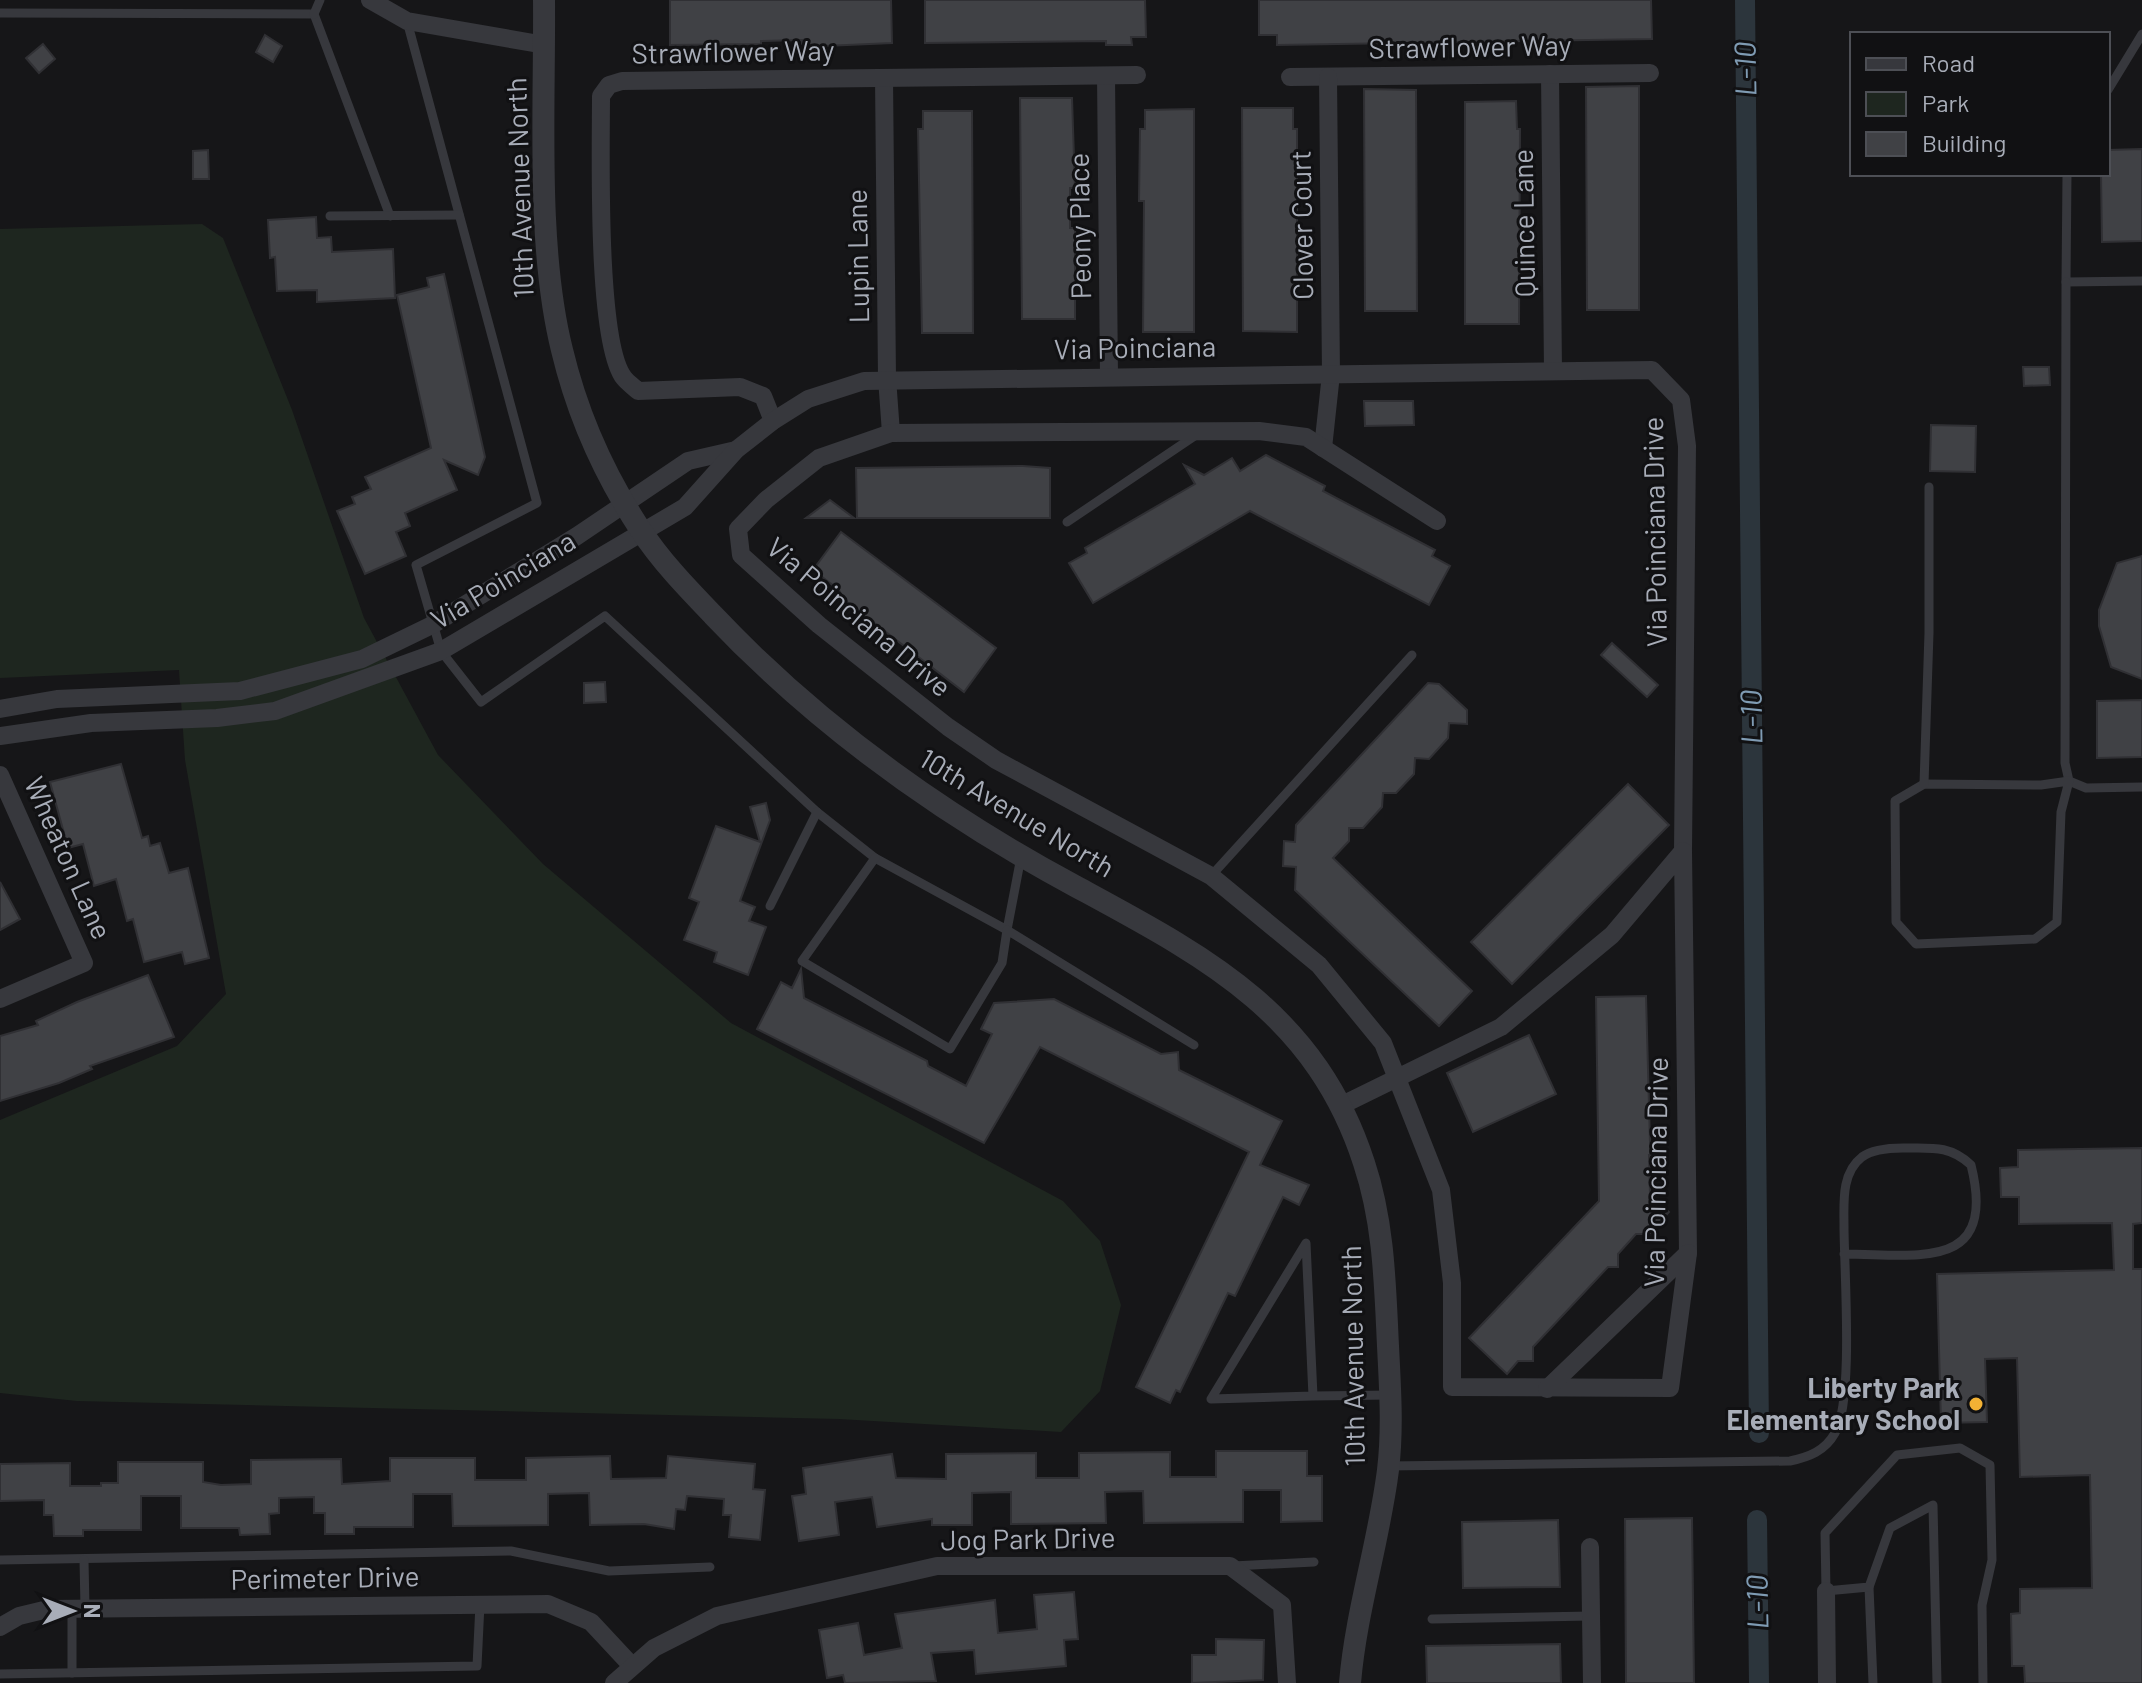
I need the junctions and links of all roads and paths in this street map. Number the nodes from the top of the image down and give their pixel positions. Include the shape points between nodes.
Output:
1 (320, 0) edge
2 (370, 0) edge
3 (544, 0) edge
4 (0, 13) edge
5 (314, 14) junction
6 (407, 21) junction
7 (2142, 34) edge
8 (545, 45) junction
9 (1650, 73) dead end
10 (1550, 74) junction
11 (1137, 75) dead end
12 (1106, 76) junction
13 (1290, 77) dead end
14 (1328, 77) junction
15 (884, 78) junction
16 (2110, 87) edge
17 (2067, 176) edge
18 (459, 215) junction
19 (330, 216) dead end
20 (390, 216) junction
21 (2142, 281) edge
22 (2066, 282) junction
23 (1553, 371) junction
24 (1331, 374) junction
25 (1109, 376) junction
26 (887, 378) junction
27 (773, 421) junction
28 (1202, 431) junction
29 (891, 433) junction
30 (1323, 448) junction
31 (736, 450) junction
32 (1929, 487) dead end
33 (624, 502) junction
34 (1437, 521) dead end
35 (1067, 522) dead end
36 (641, 531) junction
37 (432, 625) junction
38 (441, 651) junction
39 (1412, 655) dead end
40 (353, 662) junction
41 (362, 681) junction
42 (0, 709) edge
43 (0, 736) edge
44 (0, 775) edge
45 (2069, 781) junction
46 (1924, 784) junction
47 (2142, 787) edge
48 (817, 812) junction
49 (1683, 851) junction
50 (1021, 857) junction
51 (875, 858) junction
52 (1211, 876) junction
53 (770, 906) dead end
54 (1007, 930) junction
55 (0, 999) edge
56 (1194, 1045) dead end
57 (1399, 1078) junction
58 (1340, 1106) junction
59 (1688, 1253) junction
60 (1844, 1254) junction
61 (1547, 1389) junction
62 (1390, 1395) junction
63 (1313, 1396) junction
64 (1388, 1466) junction
65 (1590, 1547) dead end
66 (0, 1560) edge
67 (84, 1560) junction
68 (1314, 1562) dead end
69 (1230, 1566) junction
70 (710, 1567) dead end
71 (1869, 1587) junction
72 (1826, 1591) junction
73 (480, 1604) junction
74 (78, 1608) junction
75 (1591, 1616) junction
76 (1432, 1619) dead end
77 (0, 1627) edge
78 (632, 1666) junction
79 (72, 1673) junction
80 (0, 1674) edge
81 (614, 1683) edge
82 (1287, 1683) edge
83 (1350, 1683) edge
84 (1592, 1683) edge
85 (1827, 1683) edge
86 (1873, 1683) edge
87 (1937, 1683) edge
88 (1983, 1683) edge

1 - 5 lane
2 - 6 street
3 - 8 street, 10th Avenue North
4 - 5 lane
5 - 20 lane
6 - 8 street
6 - 18 lane
7 - 16 lane
8 - 33 street, 10th Avenue North via 553,306 577,401
9 - 10 street, Strawflower Way
10 - 14 street, Strawflower Way
10 - 23 street, Quince Lane
11 - 12 street, Strawflower Way
12 - 15 street, Strawflower Way
12 - 25 street, Peony Place
13 - 14 street, Strawflower Way
14 - 24 street, Clover Court
15 - 26 street, Lupin Lane
15 - 27 street, Strawflower Way via 622,81 609,85 601,96 601,236 607,304 623,377 638,391 740,387 763,396
17 - 22 lane
18 - 20 lane
18 - 37 lane via 537,503 416,565
19 - 20 lane
21 - 22 lane
22 - 45 lane
23 - 24 street, Via Poinciana
23 - 49 street, Via Poinciana Drive via 1652,370 1681,400 1687,446
24 - 25 street, Via Poinciana
24 - 30 street
25 - 26 street, Via Poinciana
26 - 27 street, Via Poinciana via 835,388
26 - 29 street, Lupin Lane
27 - 31 street, Via Poinciana
28 - 29 street, Via Poinciana Drive
28 - 30 street, Via Poinciana Drive via 1306,437
28 - 35 lane
29 - 52 street, Via Poinciana Drive via 819,458 777,492 738,529 741,555 893,686 972,744
30 - 34 street, Via Poinciana Drive
31 - 33 street, Via Poinciana via 688,461
31 - 36 street, Via Poinciana via 685,507
32 - 46 lane
33 - 36 street, 10th Avenue North
33 - 37 street, Via Poinciana
36 - 38 street, Via Poinciana
36 - 50 street, 10th Avenue North via 688,589 782,683 893,773
37 - 38 lane
37 - 40 street, Via Poinciana
38 - 41 street, Via Poinciana
38 - 48 lane via 481,702 605,616
39 - 52 lane
40 - 41 street
40 - 42 street, Via Poinciana via 240,691 57,699
41 - 43 street, Via Poinciana via 275,711 91,723
44 - 55 street, Wheaton Lane via 84,963
45 - 46 lane
45 - 46 lane via 2061,812 2057,922 2035,939 1916,944 1896,922 1895,801
45 - 47 lane via 2086,788
48 - 51 lane
48 - 53 lane
49 - 57 street via 1612,935 1501,1027
49 - 59 street, Via Poinciana Drive
50 - 54 lane
50 - 58 street, 10th Avenue North via 1186,946 1251,993 1312,1060
51 - 54 lane
51 - 54 lane via 802,961 950,1049 1002,963
52 - 57 street, Via Poinciana Drive via 1319,965 1383,1043
54 - 56 lane
57 - 58 street
57 - 61 street, Via Poinciana Drive via 1441,1190 1452,1283 1452,1387
58 - 62 street, 10th Avenue North via 1364,1159 1377,1206
59 - 61 street
59 - 61 street, Via Poinciana Drive via 1670,1388
60 - 60 lane via 1844,1190 1860,1158 1891,1148 1946,1148 1971,1165 1975,1212 1960,1246 1930,1254
60 - 64 lane via 1845,1405 1834,1436 1807,1457
62 - 63 lane
62 - 64 street, 10th Avenue North
63 - 63 lane via 1310,1319 1306,1243 1211,1399
64 - 83 street, 10th Avenue North
65 - 75 street
66 - 67 lane
67 - 70 lane via 511,1551 609,1571
67 - 74 lane
68 - 69 lane
69 - 78 street, Jog Park Drive via 937,1566 717,1616 685,1630
69 - 82 street via 1282,1605
71 - 72 lane
71 - 86 lane
71 - 87 lane via 1890,1528 1933,1505
72 - 85 street
72 - 88 lane via 1825,1533 1897,1455 1960,1448 1990,1465 1992,1560 1982,1605
73 - 74 street, Perimeter Drive
73 - 78 street, Perimeter Drive via 563,1608 591,1622
73 - 79 lane via 477,1666
74 - 77 street, Perimeter Drive via 33,1611
74 - 79 lane
75 - 76 lane
75 - 84 street
78 - 81 street, Jog Park Drive
79 - 80 lane

